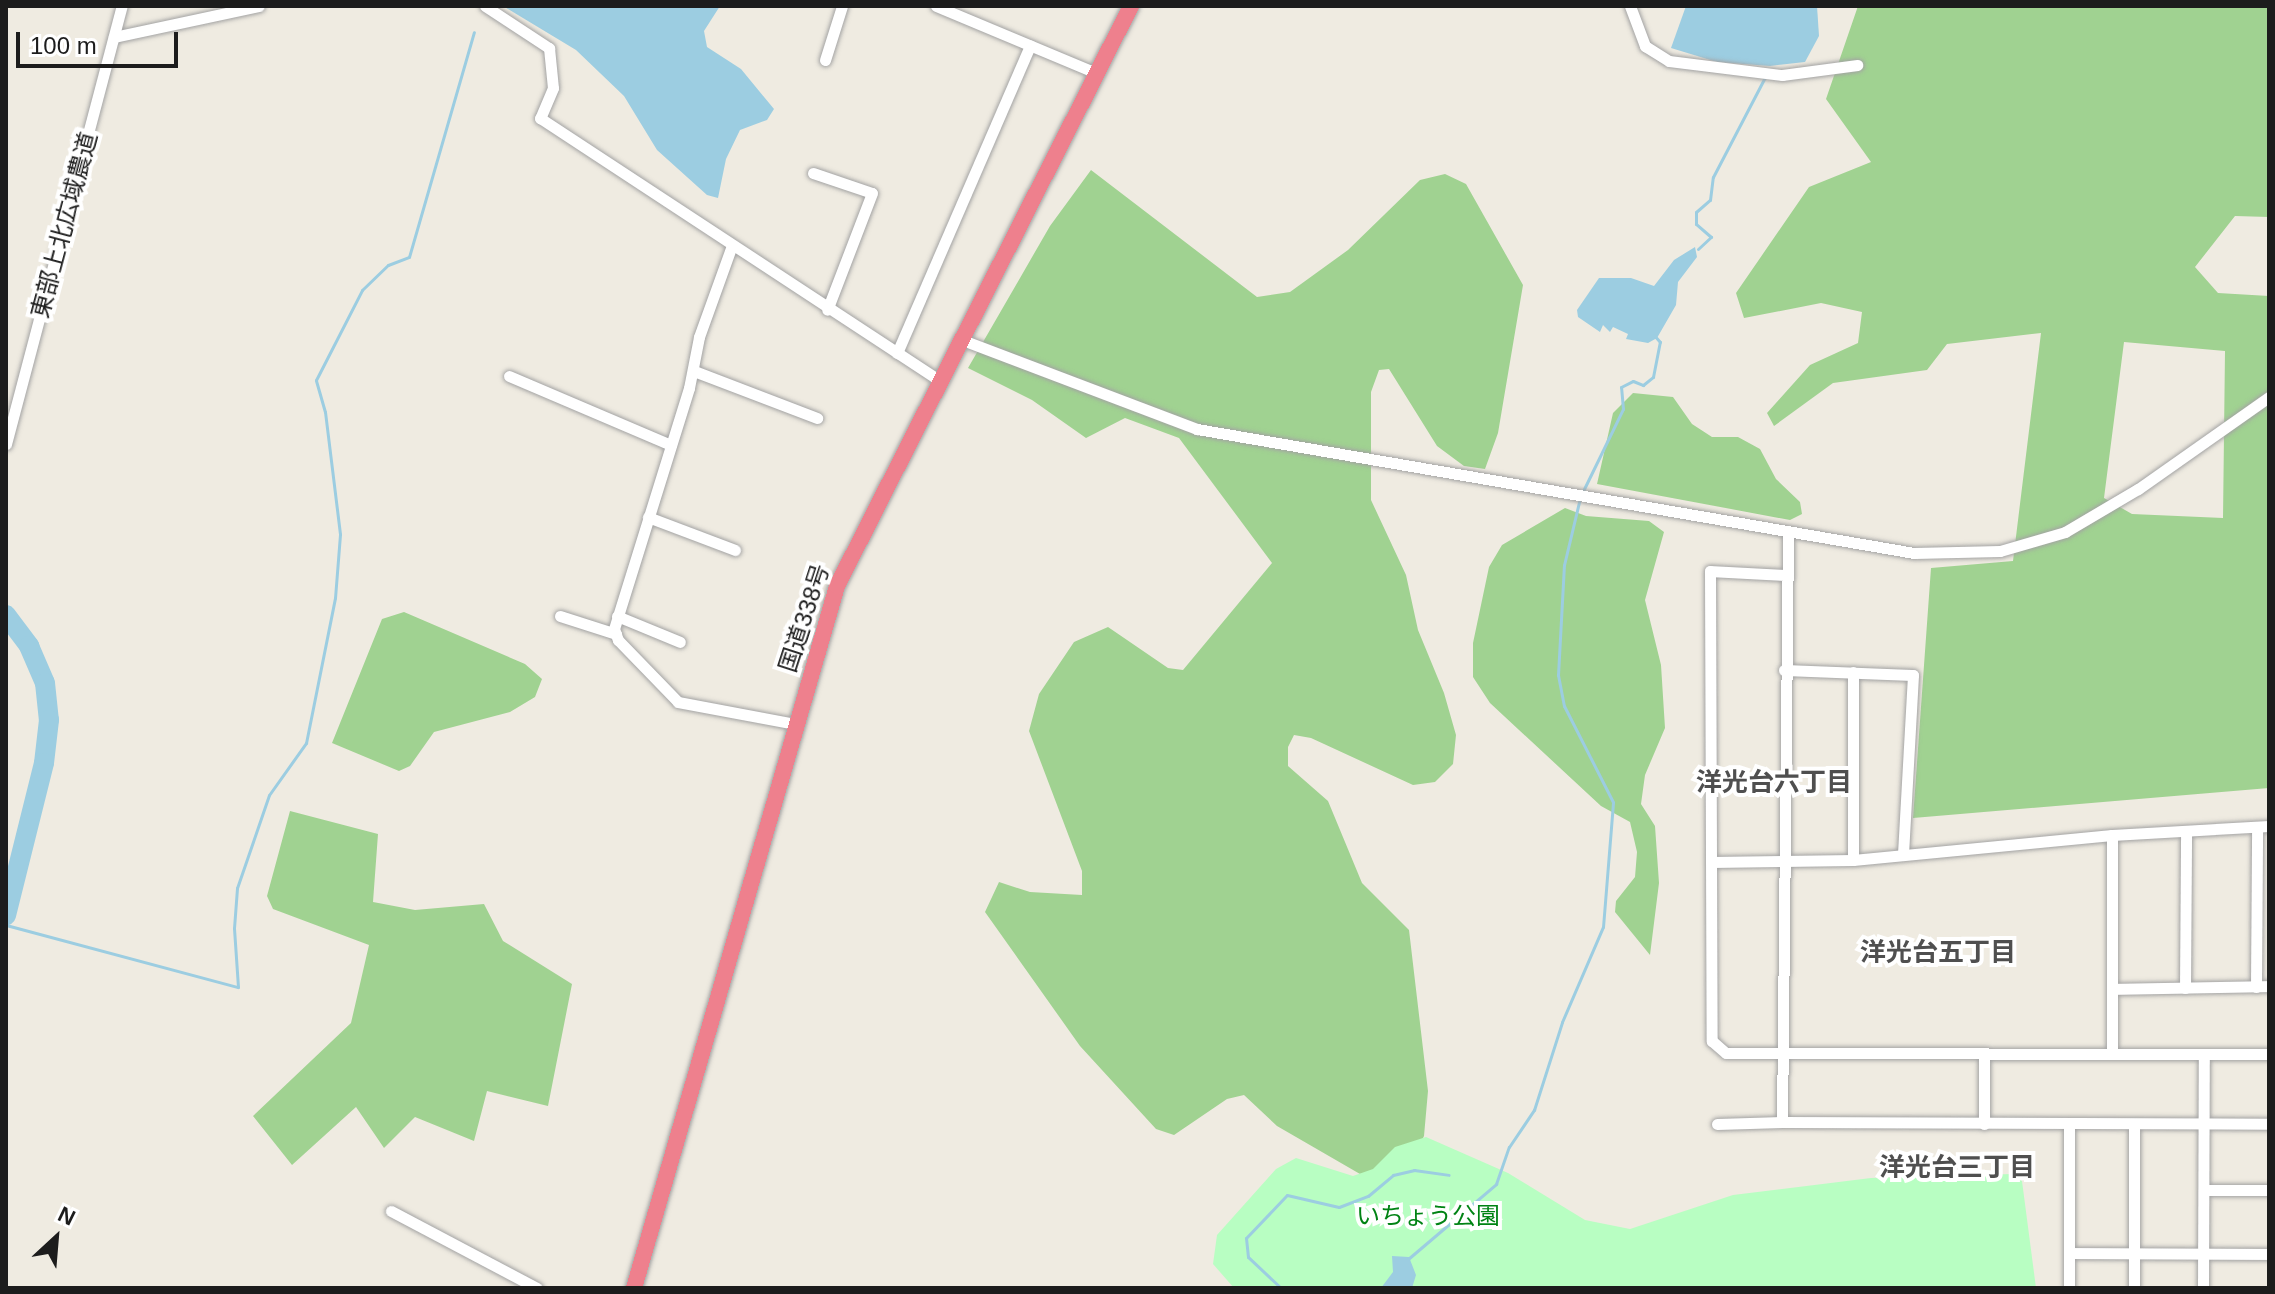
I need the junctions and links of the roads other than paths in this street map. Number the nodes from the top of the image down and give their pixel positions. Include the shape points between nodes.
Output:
1 (122, 6) edge
2 (259, 6) edge
3 (485, 6) edge
4 (842, 6) edge
5 (936, 6) edge
6 (1131, 6) edge
7 (1630, 6) edge
8 (114, 37) junction
9 (1030, 46) junction
10 (825, 60) dead end
11 (1857, 65) dead end
12 (1096, 73) junction
13 (813, 173) dead end
14 (731, 248) junction
15 (827, 310) junction
16 (960, 339) junction
17 (897, 353) junction
18 (694, 371) junction
19 (509, 376) dead end
20 (939, 380) junction
21 (2269, 397) edge
22 (817, 418) dead end
23 (6, 444) edge
24 (671, 445) junction
25 (648, 517) junction
26 (1788, 533) junction
27 (735, 550) dead end
28 (1784, 575) junction
29 (560, 616) dead end
30 (617, 616) junction
31 (616, 634) junction
32 (680, 642) dead end
33 (1784, 670) junction
34 (1853, 672) junction
35 (796, 724) junction
36 (2263, 827) edge
37 (2186, 831) junction
38 (2112, 835) junction
39 (1903, 855) junction
40 (1853, 860) junction
41 (1782, 861) junction
42 (1711, 862) junction
43 (2263, 986) edge
44 (2185, 988) junction
45 (2113, 989) junction
46 (1782, 1052) junction
47 (1984, 1053) junction
48 (2112, 1054) junction
49 (2269, 1054) edge
50 (2204, 1055) junction
51 (1782, 1122) junction
52 (1717, 1124) dead end
53 (1984, 1124) junction
54 (2269, 1124) edge
55 (2069, 1125) junction
56 (2134, 1125) junction
57 (2204, 1125) junction
58 (2205, 1190) junction
59 (2269, 1190) edge
60 (391, 1211) dead end
61 (2070, 1253) junction
62 (2134, 1254) junction
63 (2269, 1254) edge
64 (2204, 1255) junction
65 (537, 1288) edge
66 (634, 1288) edge
67 (2069, 1288) edge
68 (2134, 1288) edge
69 (2203, 1288) edge

1 - 8 street, 東部上北広域農道
2 - 8 street
3 - 14 street via 549,48 553,88 540,118
4 - 10 street
5 - 9 street
6 - 12 highway, 国道338号
7 - 11 street via 1645,46 1669,61 1782,75
8 - 23 street, 東部上北広域農道
9 - 12 street
9 - 17 street
12 - 16 highway, 国道338号
13 - 15 street via 872,193
14 - 15 street
14 - 18 street via 699,337
15 - 17 street
16 - 20 highway, 国道338号
16 - 26 street via 1197,429
17 - 20 street
18 - 22 street
18 - 24 street
19 - 24 street
20 - 35 highway, 国道338号 via 845,564
21 - 26 street via 2090,521 2034,543 1940,554
24 - 25 street
25 - 27 street
25 - 30 street
26 - 28 street
28 - 33 street
28 - 42 street via 1710,571
29 - 31 street
30 - 31 street
30 - 32 street
31 - 35 street via 678,702
33 - 34 street
33 - 41 street
34 - 39 street via 1913,675
34 - 40 street
35 - 66 highway, 国道338号
36 - 37 street
36 - 43 street
37 - 38 street
37 - 44 street
38 - 39 street
38 - 45 street
39 - 40 street
40 - 41 street
41 - 42 street
41 - 46 street
42 - 46 street via 1712,1041 1726,1053
43 - 44 street
44 - 45 street
45 - 48 street
46 - 47 street
46 - 51 street
47 - 48 street
47 - 53 street
48 - 50 street
49 - 50 street
50 - 57 street
51 - 52 street
51 - 53 street
53 - 55 street
54 - 57 street
55 - 56 street
55 - 61 street
56 - 57 street
56 - 62 street
57 - 58 street
58 - 59 street
58 - 64 street
60 - 65 street
61 - 62 street
61 - 67 street
62 - 64 street
62 - 68 street
63 - 64 street
64 - 69 street

